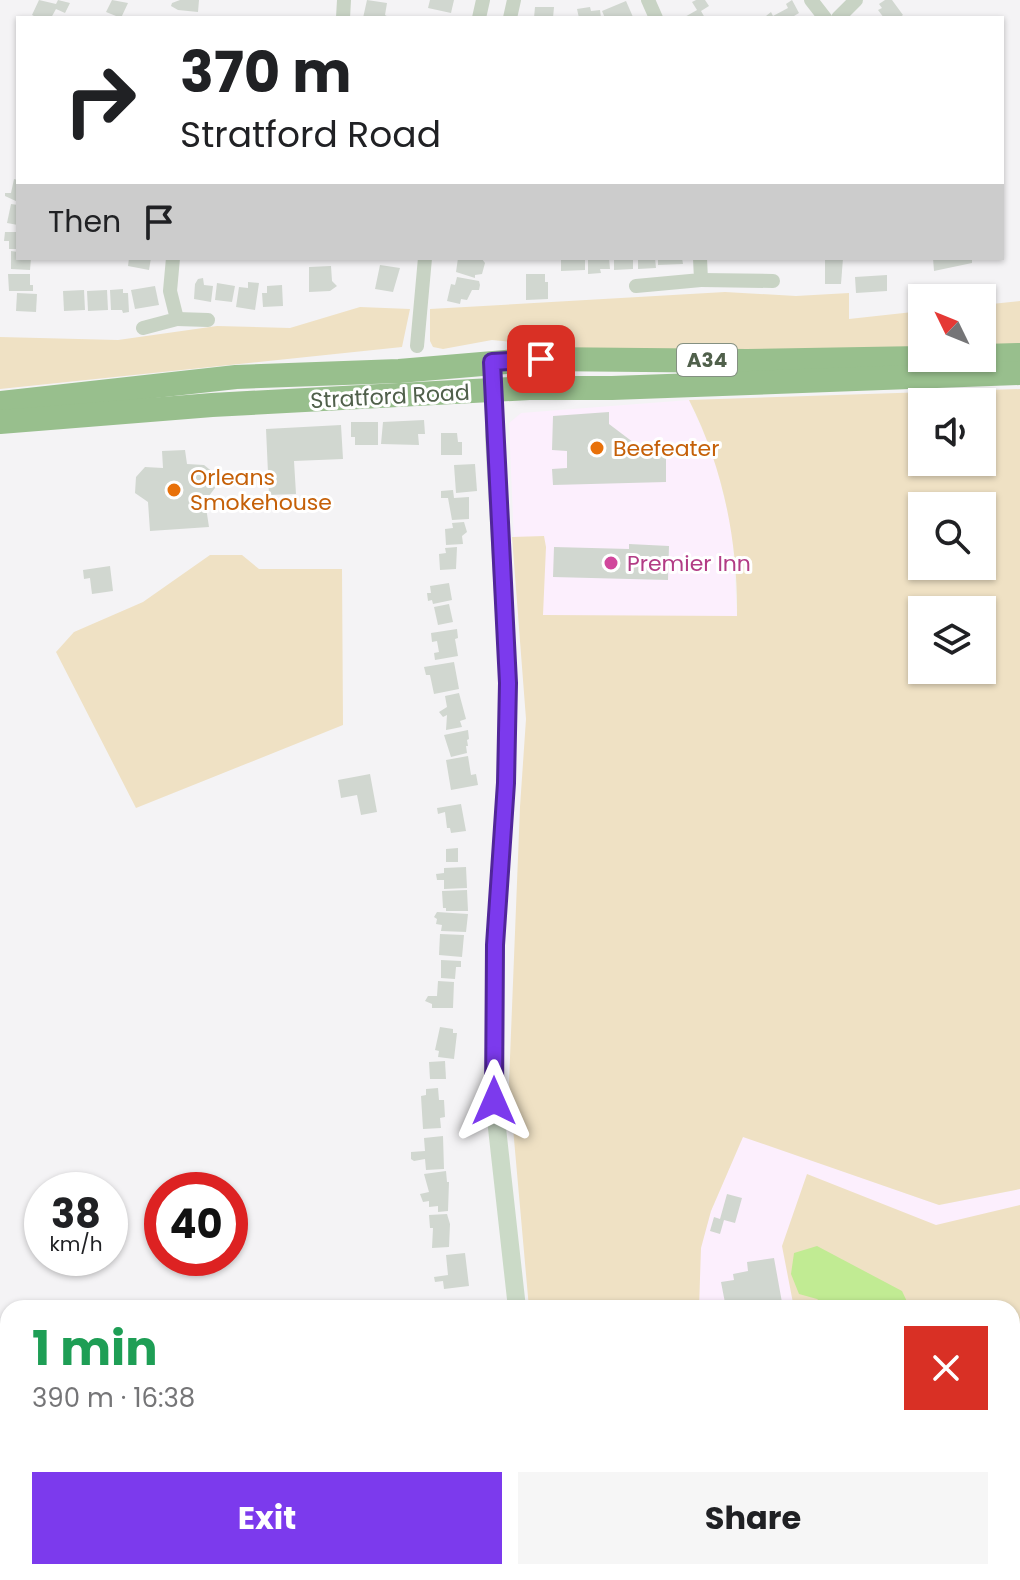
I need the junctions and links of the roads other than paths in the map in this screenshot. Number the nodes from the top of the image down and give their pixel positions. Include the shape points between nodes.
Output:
1 (811, 0) edge
2 (856, 0) edge
3 (823, 16) edge
4 (840, 16) edge
5 (173, 260) edge
6 (425, 260) edge
7 (700, 260) edge
8 (701, 280) junction
9 (773, 281) dead end
10 (636, 286) dead end
11 (177, 319) junction
12 (208, 320) dead end
13 (143, 328) dead end
14 (417, 346) dead end
15 (1020, 355) edge
16 (996, 356) edge
17 (908, 358) edge
18 (1020, 373) edge
19 (493, 376) junction
20 (465, 392) junction
21 (0, 403) edge
22 (0, 422) edge
23 (494, 436) junction
24 (516, 1300) edge

1 - 3 street
2 - 4 street
5 - 11 street via 170,291
6 - 14 street
7 - 8 street
8 - 9 street
8 - 10 street
11 - 12 street
11 - 13 street
15 - 16 highway
17 - 19 highway, Stratford Road / A34 via 541,359
18 - 19 highway, Stratford Road / A34 via 612,388 529,388
19 - 20 highway, Stratford Road / A34
19 - 21 highway, Stratford Road via 412,378 399,371 236,377
19 - 23 street
20 - 22 highway, Stratford Road / A34
20 - 23 street
23 - 24 street via 508,683 495,945 494,1101

